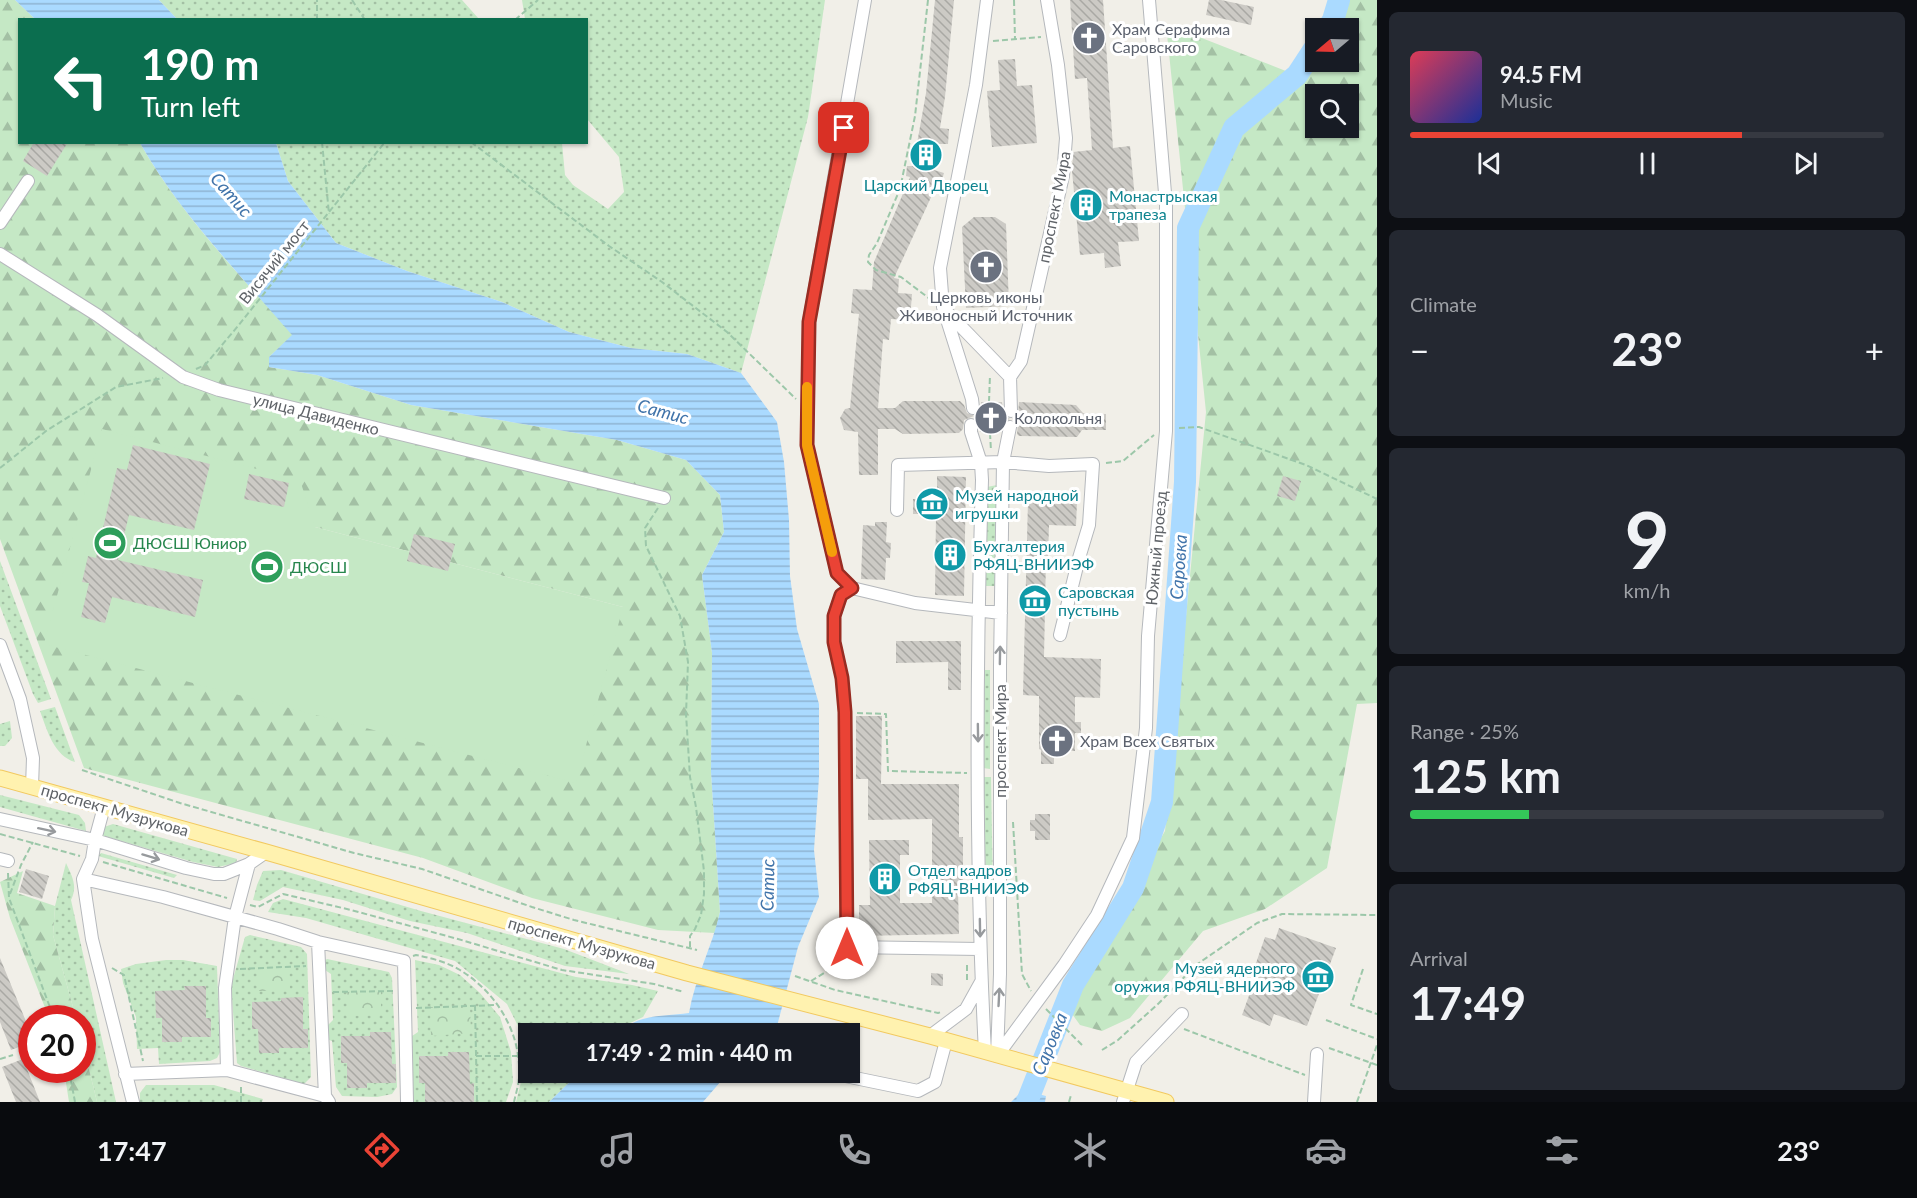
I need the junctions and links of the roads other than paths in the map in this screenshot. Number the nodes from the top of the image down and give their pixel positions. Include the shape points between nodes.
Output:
1 (865, 0) edge
2 (987, 0) edge
3 (1047, 0) edge
4 (1149, 0) edge
5 (28, 181) dead end
6 (0, 223) edge
7 (0, 254) edge
8 (943, 307) junction
9 (1010, 377) junction
10 (973, 408) dead end
11 (1011, 411) dead end
12 (971, 425) dead end
13 (1010, 427) dead end
14 (1003, 462) junction
15 (981, 463) junction
16 (664, 498) road end
17 (897, 510) dead end
18 (852, 588) junction
19 (978, 612) junction
20 (1001, 613) junction
21 (1060, 635) dead end
22 (0, 645) edge
23 (0, 778) edge
24 (32, 787) junction
25 (104, 807) junction
26 (0, 819) edge
27 (95, 840) junction
28 (266, 852) junction
29 (249, 864) junction
30 (82, 879) junction
31 (235, 917) junction
32 (318, 942) junction
33 (980, 950) junction
34 (981, 981) junction
35 (1182, 1014) dead end
36 (930, 1036) junction
37 (946, 1041) junction
38 (991, 1054) junction
39 (1317, 1054) dead end
40 (228, 1070) junction
41 (125, 1074) junction
42 (860, 1079) edge
43 (1124, 1097) edge
44 (327, 1099) edge
45 (133, 1102) edge
46 (407, 1102) edge
47 (1166, 1102) edge
48 (1314, 1102) edge

1 - 18 street via 809,322 806,409 807,445 825,529 837,573
2 - 8 street via 976,85 940,268
3 - 9 street, проспект Мира via 1066,138 1063,176 1021,361
4 - 38 street, Южный проезд via 1166,205 1166,431 1148,636 1146,728 1133,838 1097,915 1037,1001
5 - 6 street
7 - 16 street, улица Давиденко via 97,315 183,377 219,390
8 - 9 street
8 - 10 street
9 - 11 street, проспект Мира
12 - 15 street, проспект Мира
13 - 14 street, проспект Мира
14 - 15 street
14 - 20 street, проспект Мира
14 - 21 street via 1093,464 1089,525
15 - 17 street via 898,465
15 - 19 street, проспект Мира
18 - 19 street
18 - 33 street via 841,595 834,616 845,712 847,948
19 - 20 street
19 -> 33 street, проспект Мира
38 -> 20 street, проспект Мира via 1000,974
22 - 24 street via 20,699 33,758
23 - 24 main road, проспект Музрукова
24 - 25 main road, проспект Музрукова
25 - 27 street
25 - 28 main road, проспект Музрукова
26 -> 27 street
27 -> 29 street via 214,874
27 - 30 street via 92,859
28 - 29 street
28 - 36 main road, проспект Музрукова via 687,973
29 - 31 street
30 - 31 street
30 - 41 street via 92,939
31 - 32 street
31 - 40 street via 225,988
32 - 44 street
32 - 46 street via 404,961
33 - 34 street, проспект Мира
34 - 36 street via 966,1010
34 - 38 street, проспект Мира
35 - 43 street via 1136,1062
36 - 37 main road, проспект Музрукова
37 - 38 main road, проспект Музрукова
37 - 42 street via 935,1082 918,1091
38 - 43 main road, проспект Музрукова
39 - 48 street
40 - 41 street
40 - 44 street
41 - 45 street
43 - 47 main road, проспект Музрукова

